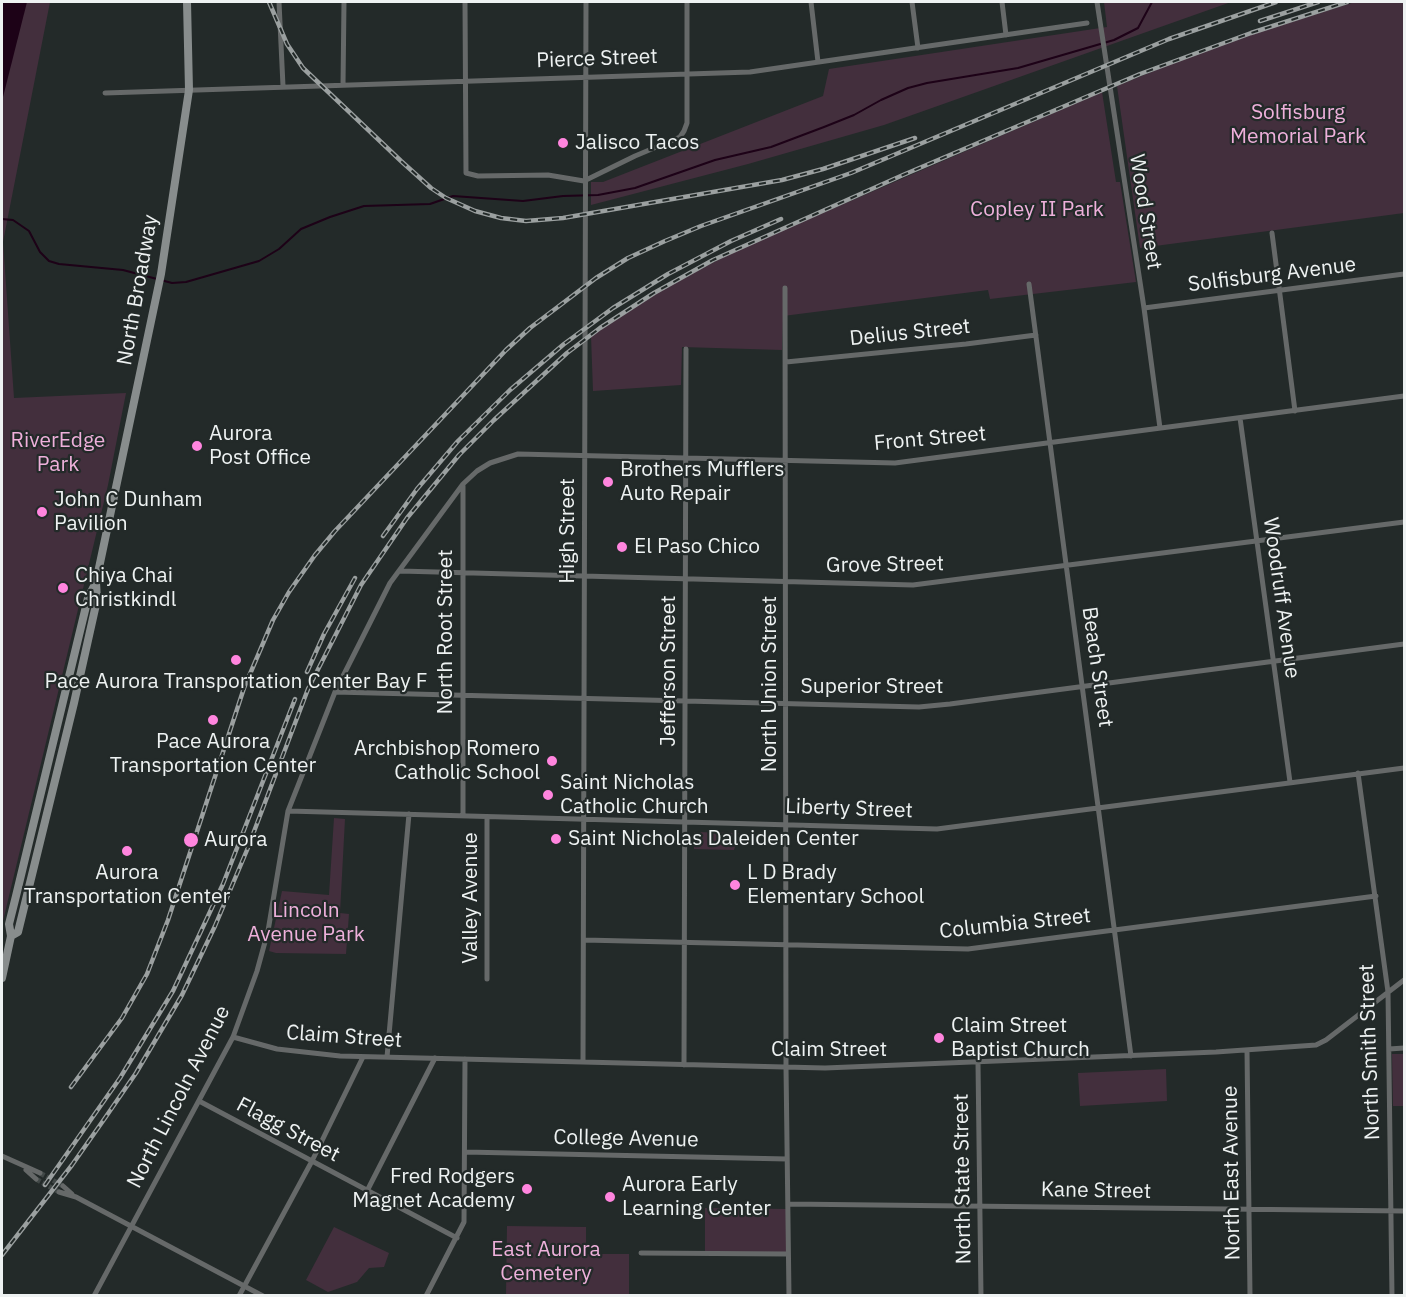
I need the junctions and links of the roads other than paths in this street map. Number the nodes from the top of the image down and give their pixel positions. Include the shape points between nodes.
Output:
1 (187, 2) edge
2 (279, 2) edge
3 (344, 2) edge
4 (465, 2) edge
5 (586, 2) edge
6 (687, 2) edge
7 (811, 2) edge
8 (912, 2) edge
9 (1002, 2) edge
10 (1097, 2) edge
11 (1087, 23) dead end
12 (1006, 35) junction
13 (918, 48) junction
14 (819, 62) junction
15 (687, 73) junction
16 (586, 76) junction
17 (464, 80) junction
18 (344, 85) junction
19 (283, 86) junction
20 (189, 90) junction
21 (105, 93) dead end
22 (1272, 232) dead end
23 (1404, 274) edge
24 (1029, 284) dead end
25 (785, 288) dead end
26 (1280, 291) junction
27 (1144, 308) junction
28 (1036, 335) junction
29 (686, 349) dead end
30 (786, 362) junction
31 (1404, 396) edge
32 (1295, 411) junction
33 (1240, 418) junction
34 (1160, 428) junction
35 (1051, 442) junction
36 (585, 456) junction
37 (686, 458) junction
38 (787, 460) junction
39 (463, 484) junction
40 (1404, 522) edge
41 (1256, 541) junction
42 (1066, 565) junction
43 (400, 572) junction
44 (462, 574) junction
45 (585, 577) junction
46 (686, 580) junction
47 (786, 582) junction
48 (1404, 644) edge
49 (1274, 662) junction
50 (1083, 686) junction
51 (335, 692) junction
52 (463, 695) junction
53 (584, 698) junction
54 (685, 700) junction
55 (786, 703) junction
56 (1404, 768) edge
57 (1358, 774) junction
58 (1290, 782) junction
59 (1099, 808) junction
60 (288, 811) junction
61 (409, 814) junction
62 (463, 816) junction
63 (487, 817) junction
64 (584, 819) junction
65 (685, 821) junction
66 (786, 824) junction
67 (1376, 896) junction
68 (1114, 930) junction
69 (584, 940) junction
70 (685, 943) junction
71 (786, 945) junction
72 (2, 978) edge
73 (487, 979) dead end
74 (1404, 980) edge
75 (1388, 992) junction
76 (233, 1037) junction
77 (1404, 1048) edge
78 (1389, 1049) junction
79 (1247, 1050) junction
80 (1131, 1056) junction
81 (363, 1057) junction
82 (387, 1057) junction
83 (435, 1058) junction
84 (465, 1059) junction
85 (583, 1062) junction
86 (978, 1063) junction
87 (684, 1065) junction
88 (786, 1067) junction
89 (199, 1101) junction
90 (465, 1152) junction
91 (2, 1156) edge
92 (787, 1159) junction
93 (312, 1161) junction
94 (38, 1176) tunnel mouth
95 (61, 1189) tunnel mouth
96 (367, 1191) junction
97 (788, 1204) junction
98 (980, 1206) junction
99 (1249, 1210) junction
100 (1391, 1211) junction
101 (1404, 1211) edge
102 (131, 1226) junction
103 (456, 1238) junction
104 (641, 1252) dead end
105 (788, 1254) junction
106 (244, 1285) junction
107 (94, 1296) edge
108 (238, 1296) edge
109 (263, 1296) edge
110 (426, 1296) edge
111 (789, 1296) edge
112 (981, 1296) edge
113 (1250, 1296) edge
114 (1392, 1296) edge

1 - 20 main road, North Broadway
2 - 19 street
3 - 18 street
4 - 17 street
5 - 16 street, High Street
6 - 15 street
7 - 14 street
8 - 13 street
9 - 12 street
10 - 27 street, Wood Street
11 - 12 street, Pierce Street
12 - 13 street, Pierce Street
13 - 14 street, Pierce Street
14 - 15 street, Pierce Street via 750,72
15 - 16 street, Pierce Street
15 - 17 street via 687,123 680,137 584,181 549,175 466,173
16 - 17 street, Pierce Street
16 - 36 street, High Street
17 - 18 street, Pierce Street
18 - 19 street, Pierce Street
19 - 20 street, Pierce Street
20 - 21 street, Pierce Street
20 - 72 main road, North Broadway via 162,274 96,582 97,600 18,932 11,936
22 - 26 street
23 - 26 street, Solfisburg Avenue
24 - 28 street, Beach Street
25 - 30 street, North Union Street
26 - 27 street, Solfisburg Avenue
26 - 32 street
27 - 34 street, Wood Street
28 - 30 street, Delius Street
28 - 35 street, Beach Street
29 - 37 street, Jefferson Street
30 - 38 street, North Union Street
31 - 32 street, Front Street
32 - 33 street, Front Street
33 - 34 street, Front Street
33 - 41 street, Woodruff Avenue
34 - 35 street, Front Street
35 - 38 street, Front Street via 895,462
35 - 42 street, Beach Street
36 - 37 street, Front Street
36 - 39 street, Front Street via 518,454 477,471
36 - 45 street, High Street
37 - 38 street, Front Street
37 - 46 street, Jefferson Street
38 - 47 street, North Union Street
39 - 43 street, North Lincoln Avenue
39 - 44 street, North Root Street
40 - 41 street, Grove Street
41 - 42 street, Grove Street
41 - 49 street, Woodruff Avenue
42 - 47 street, Grove Street via 913,585
42 - 50 street, Beach Street
43 - 44 street, Grove Street
43 - 51 street, North Lincoln Avenue via 390,583
44 - 45 street, Grove Street
44 - 52 street, North Root Street
45 - 46 street, Grove Street
45 - 53 street, High Street
46 - 47 street, Grove Street
46 - 54 street, Jefferson Street
47 - 55 street, North Union Street
48 - 49 street, Superior Street
49 - 50 street, Superior Street
49 - 58 street, Woodruff Avenue
50 - 55 street, Superior Street via 934,706
50 - 59 street, Beach Street
51 - 52 street, Superior Street
51 - 60 street, North Lincoln Avenue
52 - 53 street, Superior Street
52 - 62 street, North Root Street
53 - 54 street, Superior Street
53 - 64 street, High Street
54 - 55 street, Superior Street
54 - 65 street, Jefferson Street
55 - 66 street, North Union Street
56 - 57 street, Liberty Street
57 - 58 street, Liberty Street
57 - 67 street, North Smith Street
58 - 59 street, Liberty Street
59 - 66 street, Liberty Street via 938,829
59 - 68 street, Beach Street
60 - 61 street, Liberty Street
60 - 76 street, North Lincoln Avenue via 268,931
61 - 62 street, Liberty Street
61 - 82 street
62 - 63 street, Liberty Street
63 - 64 street, Liberty Street
63 - 73 street, Valley Avenue
64 - 65 street, Liberty Street
64 - 69 street, High Street
65 - 66 street, Liberty Street
65 - 70 street, Jefferson Street
66 - 71 street, North Union Street
67 - 68 street, Columbia Street
67 - 75 street, North Smith Street
68 - 71 street, Columbia Street via 951,950
68 - 80 street, Beach Street
69 - 70 street, Columbia Street
69 - 85 street, High Street
70 - 71 street, Columbia Street
70 - 87 street, Jefferson Street
71 - 88 street, North Union Street
74 - 75 street, Claim Street
75 - 78 street, North Smith Street
75 - 79 street, Claim Street via 1316,1045
76 - 81 street, Claim Street via 255,1045 306,1053
76 - 89 street, North Lincoln Avenue
77 - 78 street
78 - 100 street, North Smith Street
79 - 80 street, Claim Street
79 - 99 street, North East Avenue
80 - 86 street, Claim Street
81 - 82 street, Claim Street
81 - 93 street
82 - 83 street, Claim Street
83 - 84 street, Claim Street
83 - 96 street
84 - 85 street, Claim Street
84 - 90 street
85 - 87 street, Claim Street
86 - 88 street, Claim Street
86 - 98 street, North State Street
87 - 88 street, Claim Street
88 - 92 street, North Union Street
89 - 93 street, Flagg Street
89 - 102 street, North Lincoln Avenue
90 - 92 street, College Avenue
90 - 103 street via 464,1222
91 - 94 street
92 - 97 street, North Union Street
93 - 96 street, Flagg Street
93 - 106 street
95 - 102 street
96 - 103 street, Flagg Street
97 - 98 street, Kane Street
97 - 105 street, North Union Street
98 - 99 street, Kane Street
98 - 112 street, North State Street
99 - 100 street, Kane Street
99 - 113 street, North East Avenue
100 - 101 street, Kane Street
100 - 114 street, North Smith Street
102 - 106 street
102 - 107 street, North Lincoln Avenue
103 - 110 street
104 - 105 street
105 - 111 street, North Union Street
106 - 108 street
106 - 109 street

